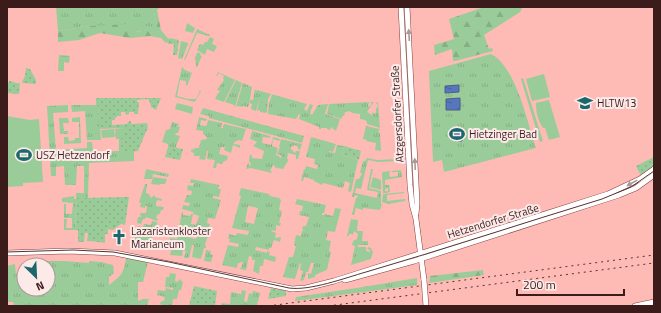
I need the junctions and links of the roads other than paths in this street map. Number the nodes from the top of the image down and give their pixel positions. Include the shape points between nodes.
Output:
1 (401, 7) edge
2 (407, 7) edge
3 (654, 169) edge
4 (654, 175) edge
5 (416, 219) junction
6 (7, 253) edge
7 (421, 256) junction
8 (654, 302) edge
9 (426, 306) edge
10 (635, 306) edge

1 - 5 main road, Atzgersdorfer Straße via 410,185
5 -> 2 main road, Atzgersdorfer Straße
3 -> 7 main road, Hetzendorfer Straße via 608,194
4 - 7 main road, Hetzendorfer Straße via 636,188 619,195
5 - 7 main road, Atzgersdorfer Straße
6 - 7 main road, Hetzendorfer Straße via 115,253 296,289 348,280
7 - 9 main road, Atzgersdorfer Straße, bridge
8 - 10 main road

